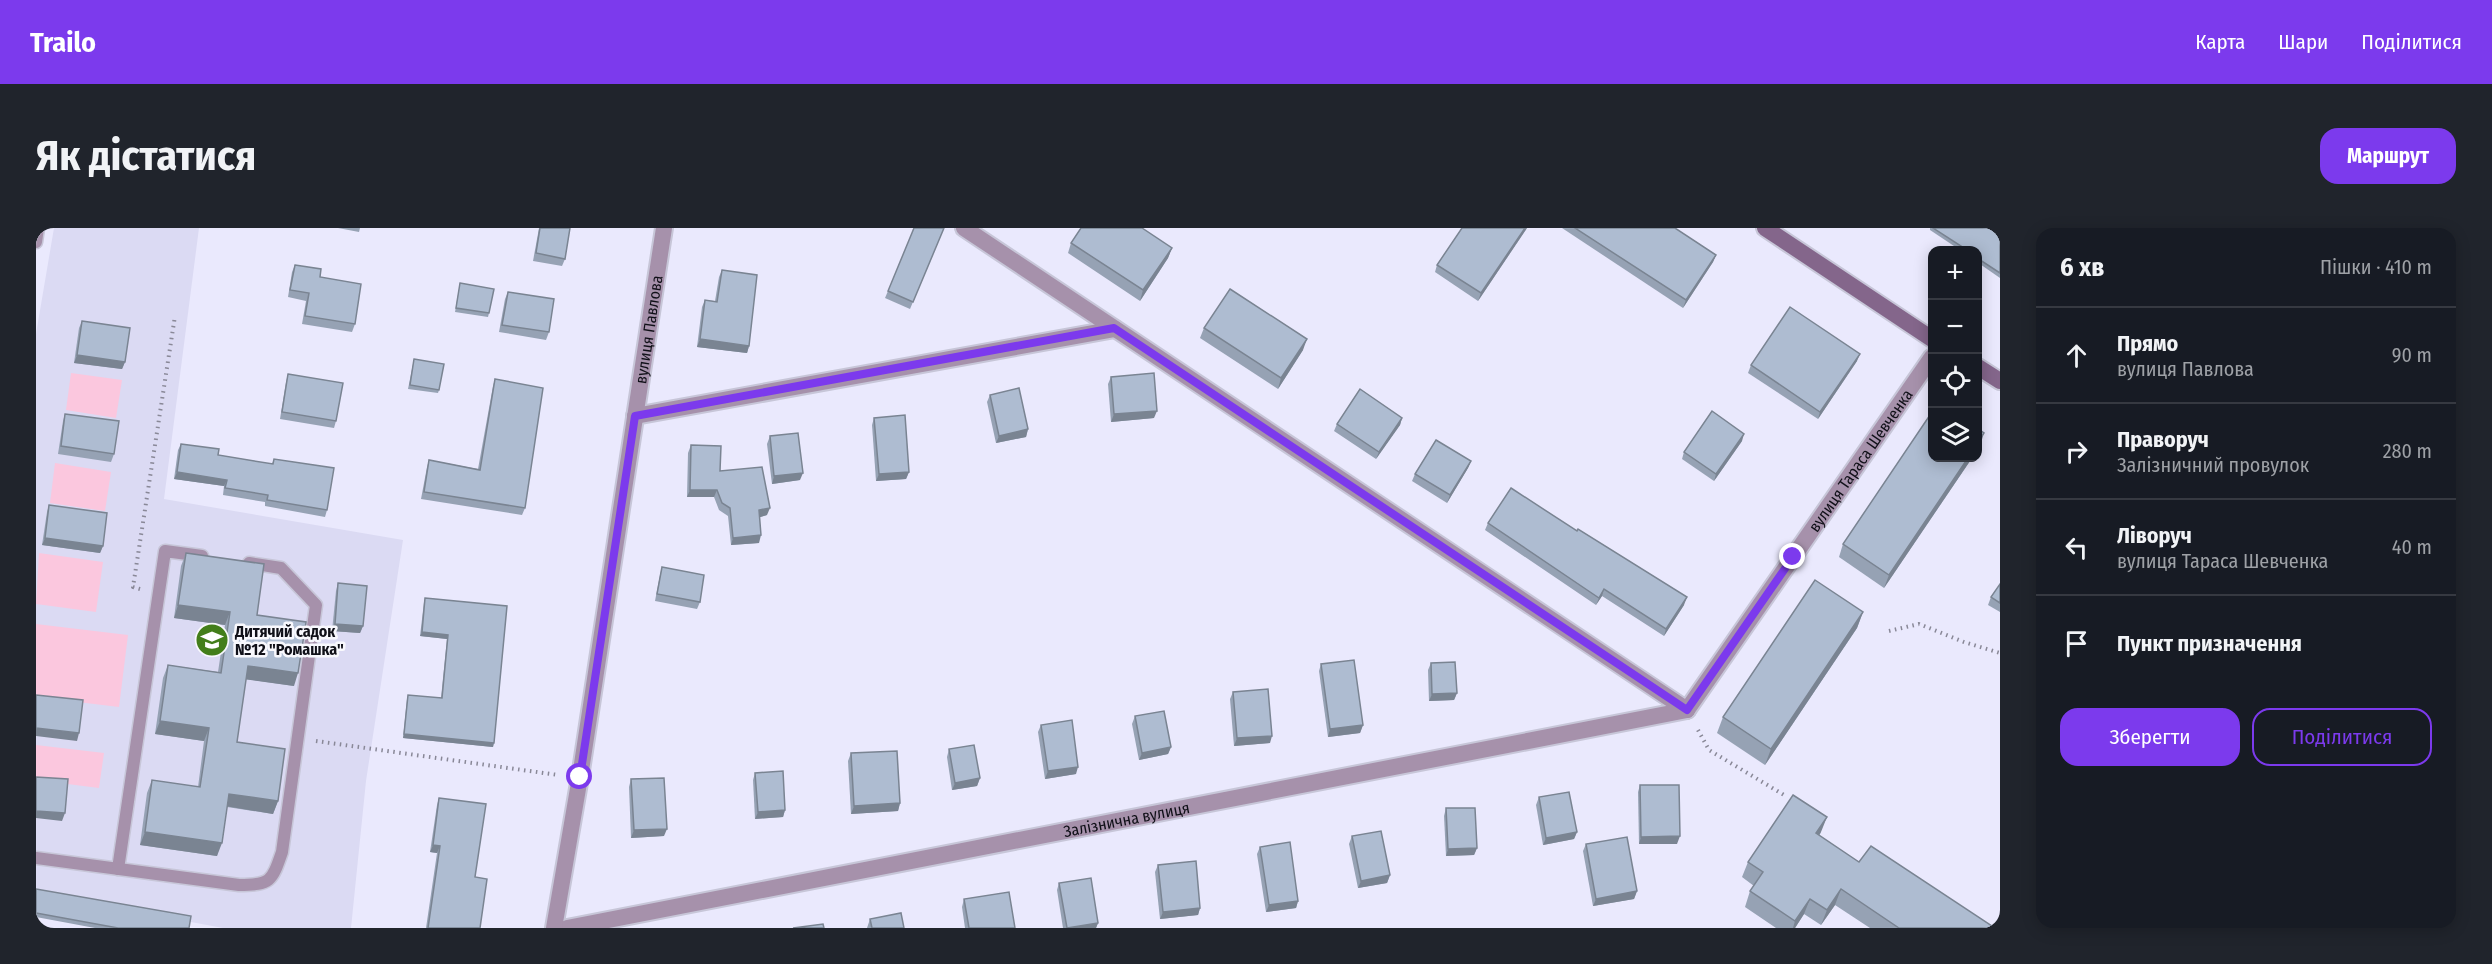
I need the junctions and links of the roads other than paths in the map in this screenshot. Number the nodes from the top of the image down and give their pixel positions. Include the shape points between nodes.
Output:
1 (39, 228) edge
2 (664, 228) edge
3 (964, 228) edge
4 (1765, 228) edge
5 (36, 242) edge
6 (1114, 328) junction
7 (1928, 336) edge
8 (1928, 363) edge
9 (1982, 370) edge
10 (2000, 381) edge
11 (635, 416) junction
12 (211, 558) edge
13 (234, 561) edge
14 (1687, 710) junction
15 (36, 858) edge
16 (118, 868) junction
17 (554, 928) edge
18 (567, 928) edge

1 - 5 lane
2 - 11 street, вулиця Павлова
3 - 6 street
4 - 7 main road
6 - 11 street
6 - 14 street
8 - 14 street, вулиця Тараса Шевченка
9 - 10 main road
11 - 17 street, вулиця Павлова
12 - 16 lane via 165,550
13 - 16 lane via 281,568 316,605 282,852 274,876 260,885 239,885
14 - 18 street, Залізнична вулиця
15 - 16 lane

